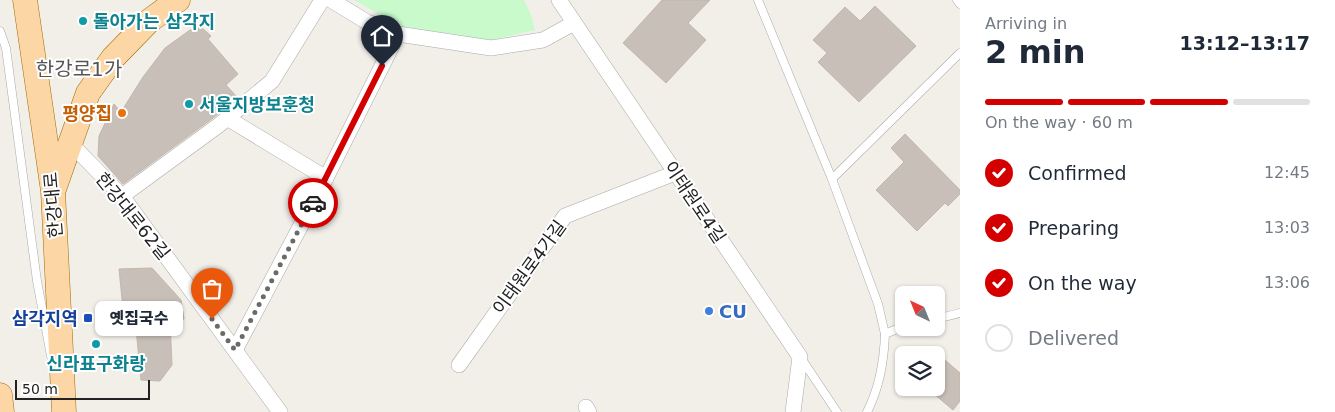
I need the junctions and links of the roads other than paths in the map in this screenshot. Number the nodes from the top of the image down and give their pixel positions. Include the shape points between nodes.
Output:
1 (25, 0) edge
2 (178, 0) edge
3 (322, 0) edge
4 (331, 0) edge
5 (559, 0) edge
6 (758, 0) edge
7 (957, 0) edge
8 (960, 4) edge
9 (574, 23) junction
10 (0, 31) edge
11 (398, 34) junction
12 (960, 53) edge
13 (227, 118) junction
14 (71, 144) junction
15 (675, 173) junction
16 (326, 178) junction
17 (832, 179) junction
18 (53, 191) junction
19 (122, 196) junction
20 (960, 313) edge
21 (945, 316) edge
22 (895, 330) edge
23 (885, 334) junction
24 (235, 350) junction
25 (800, 357) junction
26 (459, 365) dead end
27 (0, 395) edge
28 (2, 412) edge
29 (63, 412) edge
30 (280, 412) edge
31 (793, 412) edge
32 (837, 412) edge
33 (867, 412) edge

1 - 18 main road, 한강대로
2 - 14 main road via 149,21 113,58 88,93
3 - 13 street via 272,80
4 - 11 street via 367,22
5 - 9 street, 이태원로4길
6 - 17 lane
7 - 8 lane
9 - 11 street via 543,40 491,48
9 - 15 street, 이태원로4길
10 - 29 lane via 6,48 37,280
11 - 16 street
12 - 17 lane
13 - 16 street
13 - 19 street
14 - 18 main road
14 - 19 street, 한강대로62길
15 - 25 street, 이태원로4길
15 - 26 street, 이태원로4가길 via 565,216
16 - 24 street
17 - 23 lane via 878,304
18 - 29 main road, 한강대로
19 - 24 street, 한강대로62길
20 - 21 lane
22 - 23 lane
23 - 33 lane via 884,362
24 - 30 street, 한강대로62길
25 - 31 street
25 - 32 lane, 이태원로4길
27 - 28 main road

